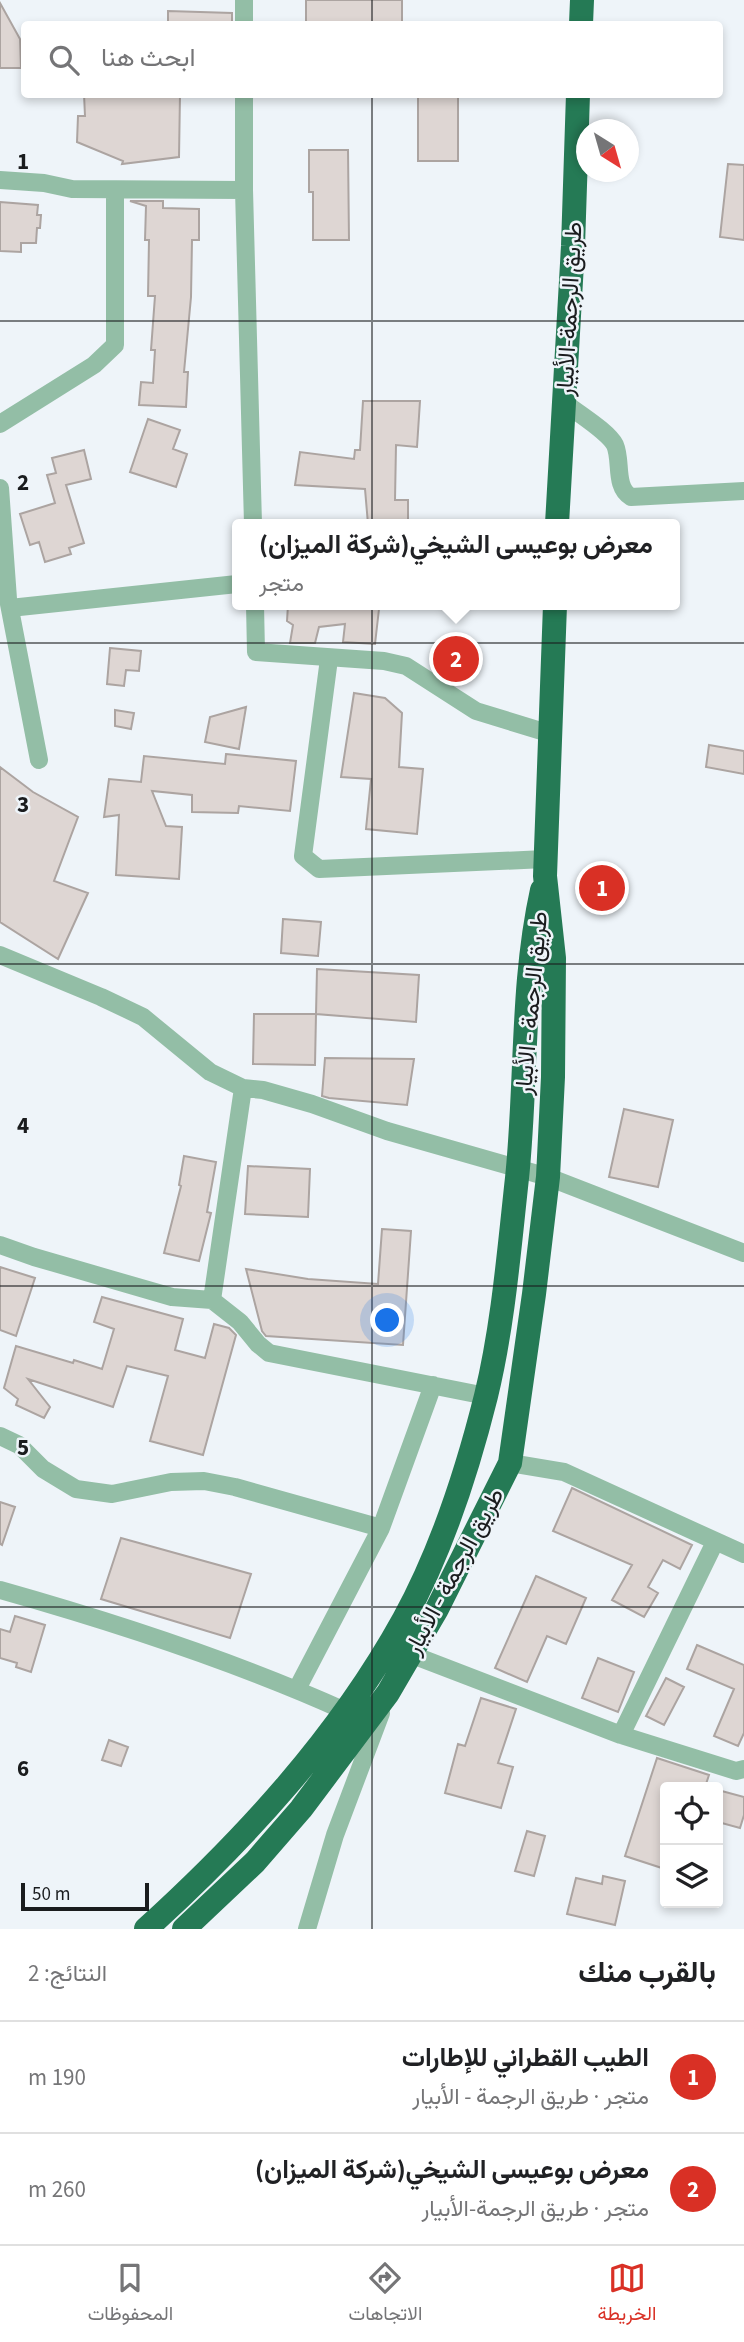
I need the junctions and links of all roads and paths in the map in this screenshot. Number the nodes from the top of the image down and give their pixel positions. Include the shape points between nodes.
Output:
1 (244, 0) edge
2 (582, 0) edge
3 (244, 21) edge
4 (581, 21) edge
5 (244, 98) edge
6 (578, 98) edge
7 (0, 180) edge
8 (115, 190) junction
9 (244, 190) junction
10 (564, 402) junction
11 (0, 424) edge
12 (0, 488) edge
13 (744, 491) edge
14 (253, 519) edge
15 (557, 519) edge
16 (232, 583) edge
17 (6, 602) edge
18 (255, 610) edge
19 (555, 610) edge
20 (329, 659) junction
21 (551, 734) junction
22 (39, 760) dead end
23 (545, 867) junction
24 (0, 955) edge
25 (243, 1088) junction
26 (518, 1169) junction
27 (548, 1177) junction
28 (0, 1245) edge
29 (744, 1254) edge
30 (212, 1300) junction
31 (433, 1385) junction
32 (486, 1396) junction
33 (0, 1436) edge
34 (510, 1463) junction
35 (381, 1528) junction
36 (715, 1542) junction
37 (744, 1554) edge
38 (0, 1590) edge
39 (410, 1654) junction
40 (297, 1689) junction
41 (388, 1693) junction
42 (345, 1711) junction
43 (621, 1735) junction
44 (744, 1769) edge
45 (146, 1929) edge
46 (184, 1929) edge
47 (307, 1929) edge

1 - 3 street
2 - 4 highway
5 - 9 street
6 - 10 highway, طريق الرجمة-الأبيار
7 - 8 street
8 - 9 street
8 - 11 street via 115,345 94,365
9 - 14 street
10 - 13 street via 610,437 622,489 631,497
10 - 15 highway, طريق الرجمة-الأبيار
12 - 17 street
16 - 17 street
17 - 22 street
18 - 20 street via 256,652
19 - 21 highway
20 - 21 street via 406,666 476,711
20 - 23 street via 303,856 319,869
21 - 23 highway
23 - 26 highway, طريق الرجمة - الأبيار via 531,947
23 - 27 highway, طريق الرجمة - الأبيار via 554,958
24 - 25 street via 143,1017 210,1072
25 - 26 street via 312,1104
25 - 30 street
26 - 27 street
26 - 32 highway, طريق الرجمة - الأبيار
27 - 29 street
27 - 34 highway, طريق الرجمة - الأبيار
28 - 30 street via 173,1297
30 - 31 street via 269,1353
31 - 32 street
31 - 35 street
32 - 42 highway, طريق الرجمة - الأبيار via 453,1507 425,1576 382,1656
33 - 35 street via 76,1489 112,1494 171,1482 204,1481
34 - 36 street via 564,1472
34 - 39 highway, طريق الرجمة - الأبيار
35 - 40 street
36 - 37 street
36 - 43 street
38 - 40 street via 104,1619
39 - 41 highway, طريق الرجمة - الأبيار
39 - 43 street
40 - 42 street
41 - 46 highway, طريق الرجمة - الأبيار via 264,1852
41 - 47 street via 335,1835
42 - 45 highway, طريق الرجمة - الأبيار via 252,1824
43 - 44 street via 736,1771

